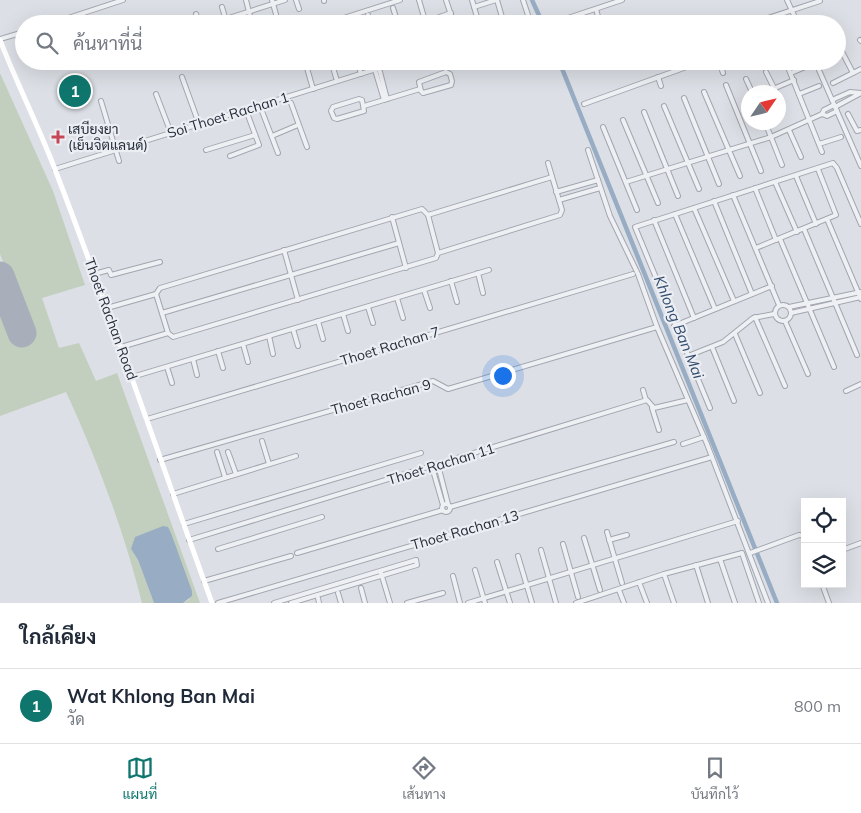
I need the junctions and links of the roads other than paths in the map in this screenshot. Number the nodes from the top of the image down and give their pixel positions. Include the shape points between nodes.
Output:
1 (123, 0) edge
2 (246, 0) edge
3 (285, 0) edge
4 (296, 0) edge
5 (400, 0) edge
6 (419, 0) edge
7 (446, 0) edge
8 (472, 0) edge
9 (497, 0) edge
10 (523, 0) edge
11 (622, 0) edge
12 (787, 0) edge
13 (820, 1) dead end
14 (272, 2) edge
15 (222, 7) dead end
16 (393, 8) dead end
17 (474, 8) junction
18 (596, 8) junction
19 (299, 9) dead end
20 (792, 10) junction
21 (249, 12) junction
22 (451, 13) joint
23 (77, 15) edge
24 (225, 15) edge
25 (242, 15) edge
26 (250, 15) edge
27 (276, 15) edge
28 (353, 15) edge
29 (395, 15) edge
30 (424, 15) edge
31 (446, 15) edge
32 (476, 15) edge
33 (501, 15) edge
34 (528, 15) dead end
35 (576, 15) edge
36 (598, 15) edge
37 (777, 15) edge
38 (794, 15) edge
39 (15, 35) edge
40 (0, 39) edge
41 (846, 60) edge
42 (861, 69) edge
43 (308, 70) edge
44 (334, 70) edge
45 (360, 70) edge
46 (374, 70) edge
47 (377, 70) edge
48 (678, 70) edge
49 (722, 70) edge
50 (790, 70) edge
51 (798, 70) edge
52 (819, 70) edge
53 (766, 72) dead end
54 (723, 73) dead end
55 (791, 73) junction
56 (852, 73) junction
57 (361, 74) junction
58 (658, 77) junction
59 (182, 78) dead end
60 (746, 79) dead end
61 (794, 80) junction
62 (337, 81) junction
63 (833, 83) dead end
64 (726, 85) dead end
65 (749, 85) edge
66 (772, 85) edge
67 (785, 85) edge
68 (661, 86) dead end
69 (819, 86) dead end
70 (313, 89) junction
71 (420, 89) junction
72 (704, 92) dead end
73 (156, 94) dead end
74 (800, 94) junction
75 (861, 94) edge
76 (684, 98) dead end
77 (386, 99) junction
78 (101, 101) dead end
79 (291, 103) dead end
80 (584, 104) dead end
81 (260, 106) junction
82 (364, 106) junction
83 (664, 106) dead end
84 (834, 106) junction
85 (246, 110) junction
86 (644, 112) dead end
87 (822, 114) junction
88 (848, 114) dead end
89 (623, 120) dead end
90 (810, 120) junction
91 (199, 124) junction
92 (298, 125) junction
93 (603, 126) dead end
94 (768, 130) edge
95 (789, 130) junction
96 (861, 130) edge
97 (171, 133) junction
98 (255, 135) junction
99 (272, 136) junction
100 (771, 137) junction
101 (841, 137) dead end
102 (750, 144) junction
103 (819, 144) junction
104 (307, 146) dead end
105 (116, 150) junction
106 (206, 150) dead end
107 (588, 150) dead end
108 (729, 151) junction
109 (822, 152) dead end
110 (278, 153) dead end
111 (230, 156) dead end
112 (709, 157) junction
113 (801, 157) dead end
114 (119, 161) dead end
115 (548, 164) dead end
116 (688, 164) junction
117 (782, 165) dead end
118 (861, 166) edge
119 (55, 169) junction
120 (818, 169) junction
121 (668, 170) junction
122 (761, 171) dead end
123 (646, 176) junction
124 (740, 176) dead end
125 (796, 176) junction
126 (552, 177) junction
127 (598, 180) junction
128 (626, 182) junction
129 (775, 182) junction
130 (719, 184) dead end
131 (600, 188) junction
132 (755, 188) junction
133 (699, 189) dead end
134 (556, 192) junction
135 (733, 195) junction
136 (678, 196) dead end
137 (558, 200) junction
138 (714, 201) junction
139 (658, 203) dead end
140 (694, 208) junction
141 (637, 210) dead end
142 (428, 214) junction
143 (675, 214) junction
144 (392, 217) junction
145 (827, 219) junction
146 (654, 220) junction
147 (816, 224) junction
148 (861, 224) edge
149 (804, 229) junction
150 (797, 232) junction
151 (778, 239) junction
152 (399, 243) junction
153 (756, 248) junction
154 (284, 250) junction
155 (438, 253) junction
156 (160, 262) dead end
157 (406, 268) junction
158 (490, 270) dead end
159 (478, 273) junction
160 (94, 274) junction
161 (633, 274) dead end
162 (291, 275) junction
163 (451, 281) junction
164 (772, 286) junction
165 (424, 290) junction
166 (483, 293) dead end
167 (156, 294) junction
168 (752, 294) junction
169 (860, 296) edge
170 (397, 298) junction
171 (298, 300) junction
172 (734, 301) junction
173 (834, 301) junction
174 (457, 302) dead end
175 (368, 306) junction
176 (779, 306) junction
177 (810, 306) junction
178 (789, 307) junction
179 (107, 308) junction
180 (430, 308) dead end
181 (715, 309) junction
182 (162, 313) junction
183 (791, 313) junction
184 (343, 314) junction
185 (774, 314) junction
186 (755, 317) junction
187 (403, 318) dead end
188 (694, 318) junction
189 (786, 321) junction
190 (318, 322) junction
191 (374, 323) dead end
192 (674, 326) junction
193 (657, 327) junction
194 (294, 329) junction
195 (348, 331) dead end
196 (168, 333) junction
197 (735, 334) junction
198 (269, 336) junction
199 (323, 339) dead end
200 (243, 344) junction
201 (298, 346) dead end
202 (121, 347) junction
203 (712, 348) junction
204 (218, 351) junction
205 (273, 354) dead end
206 (857, 355) dead end
207 (688, 356) junction
208 (193, 359) junction
209 (248, 362) dead end
210 (167, 367) junction
211 (834, 367) dead end
212 (223, 368) dead end
213 (808, 374) dead end
214 (197, 375) dead end
215 (132, 377) junction
216 (172, 383) dead end
217 (861, 384) edge
218 (785, 386) dead end
219 (643, 390) dead end
220 (846, 391) dead end
221 (760, 393) dead end
222 (646, 400) junction
223 (688, 400) junction
224 (734, 401) dead end
225 (652, 408) junction
226 (710, 408) dead end
227 (147, 419) junction
228 (659, 430) dead end
229 (704, 437) junction
230 (262, 441) dead end
231 (674, 442) dead end
232 (683, 444) dead end
233 (217, 452) dead end
234 (228, 452) dead end
235 (421, 453) dead end
236 (296, 456) dead end
237 (712, 457) junction
238 (160, 460) junction
239 (269, 464) junction
240 (438, 465) junction
241 (432, 466) junction
242 (236, 474) junction
243 (225, 477) junction
244 (172, 494) junction
245 (446, 507) junction
246 (322, 517) dead end
247 (738, 521) junction
248 (184, 524) junction
249 (607, 532) dead end
250 (627, 535) dead end
251 (801, 535) edge
252 (584, 538) dead end
253 (190, 540) junction
254 (609, 540) junction
255 (861, 543) edge
256 (563, 544) dead end
257 (218, 549) dead end
258 (846, 549) edge
259 (541, 550) dead end
260 (752, 552) junction
261 (298, 553) dead end
262 (291, 556) dead end
263 (518, 556) dead end
264 (615, 559) junction
265 (720, 559) junction
266 (497, 562) dead end
267 (593, 565) junction
268 (696, 565) junction
269 (475, 570) dead end
270 (571, 572) junction
271 (381, 573) junction
272 (664, 574) junction
273 (453, 576) dead end
274 (550, 578) junction
275 (204, 581) junction
276 (639, 582) junction
277 (622, 583) dead end
278 (527, 585) junction
279 (361, 588) dead end
280 (823, 588) edge
281 (600, 590) dead end
282 (620, 590) junction
283 (506, 592) junction
284 (338, 593) dead end
285 (443, 593) dead end
286 (578, 597) dead end
287 (596, 597) junction
288 (485, 601) edge
289 (413, 602) edge
290 (212, 603) edge
291 (218, 603) edge
292 (274, 603) edge
293 (291, 603) edge
294 (341, 603) edge
295 (365, 603) edge
296 (390, 603) edge
297 (407, 603) edge
298 (460, 603) edge
299 (468, 603) edge
300 (510, 603) edge
301 (532, 603) edge
302 (556, 603) edge
303 (576, 603) edge
304 (598, 603) edge
305 (624, 603) edge
306 (647, 603) edge
307 (674, 603) edge
308 (708, 603) edge
309 (736, 603) edge
310 (759, 603) edge
311 (768, 603) edge
312 (829, 603) edge

1 - 23 street
2 - 21 street
3 - 14 street
4 - 19 street
5 - 28 street
6 - 30 street
7 - 22 street
8 - 17 street
9 - 17 street
9 - 33 street
10 - 34 street
11 - 18 street
12 - 20 street
13 - 20 street
14 - 21 street
14 - 27 street
15 - 24 street
16 - 29 street
17 - 32 street
18 - 35 street
18 - 36 street
20 - 37 street
20 - 38 street
21 - 25 street
21 - 26 street
22 - 31 street
39 - 40 street
40 - 119 street, Thoet Rachan Road
41 - 56 street
42 - 56 street
43 - 70 street
44 - 62 street
45 - 57 street
46 - 57 street, Soi Thoet Rachan 1
47 - 77 street
48 - 58 street
49 - 54 street
50 - 55 street
51 - 55 street
52 - 84 street
53 - 66 street
55 - 61 street
56 - 63 street
57 - 62 street, Soi Thoet Rachan 1
58 - 68 street
58 - 80 street
59 - 91 street
60 - 65 street
61 - 67 street
61 - 74 street
62 - 70 street, Soi Thoet Rachan 1
64 - 102 street
69 - 74 street
70 - 81 street, Soi Thoet Rachan 1
71 - 71 street via 422,80 446,72 450,74 451,85 423,93
71 - 77 street
72 - 108 street
73 - 97 street
74 - 90 street
75 - 84 street
75 - 84 street via 850,92
76 - 112 street
77 - 82 street
78 - 105 street
79 - 92 street
81 - 85 street, Soi Thoet Rachan 1
81 - 99 street
82 - 82 street via 364,111 337,120 331,111 333,107 359,99
83 - 116 street
84 - 87 street
84 - 87 street via 827,116
84 - 118 street
85 - 91 street, Soi Thoet Rachan 1
85 - 98 street
86 - 121 street
87 - 90 street
88 - 96 street via 857,131
89 - 123 street
90 - 95 street
90 - 103 street
91 - 97 street, Soi Thoet Rachan 1
92 - 99 street
92 - 104 street
93 - 128 street
94 - 100 street
95 - 100 street
95 - 113 street
97 - 105 street, Soi Thoet Rachan 1
98 - 106 street
98 - 111 street via 259,145
99 - 110 street
100 - 102 street
100 - 117 street
101 - 103 street
102 - 108 street
102 - 122 street
103 - 109 street
105 - 114 street
105 - 119 street, Soi Thoet Rachan 1
107 - 127 street
108 - 112 street
108 - 124 street
112 - 116 street
112 - 130 street
115 - 126 street
116 - 121 street
116 - 133 street
119 - 160 street, Thoet Rachan Road
120 - 125 street
120 - 145 street via 837,213
120 - 148 street via 836,165
121 - 123 street
121 - 136 street
123 - 128 street
123 - 139 street
125 - 129 street
125 - 147 street
126 - 134 street
126 - 142 street
127 - 131 street
127 - 134 street
128 - 141 street
129 - 132 street
129 - 150 street
131 - 137 street
131 - 193 street via 638,274
132 - 135 street
132 - 151 street
134 - 137 street
135 - 138 street
135 - 153 street
137 - 155 street via 562,210 560,215
138 - 140 street
138 - 168 street
140 - 143 street
140 - 172 street
142 - 144 street via 422,209
142 - 155 street
143 - 146 street
143 - 181 street
144 - 152 street
144 - 154 street
145 - 147 street
145 - 169 street
146 - 188 street
146 - 192 street via 635,229
147 - 149 street
149 - 150 street
149 - 173 street
150 - 151 street
151 - 153 street
151 - 177 street
152 - 157 street
152 - 162 street
153 - 164 street
154 - 162 street
154 - 167 street via 160,288
155 - 157 street via 436,258
156 - 160 street via 111,275 109,270
157 - 171 street
158 - 159 street
159 - 163 street
159 - 166 street
160 - 179 street, Thoet Rachan Road
161 - 227 street, Thoet Rachan 7
162 - 171 street
162 - 182 street
163 - 165 street
163 - 174 street
164 - 168 street
164 - 176 street
165 - 170 street
165 - 180 street
167 - 179 street
167 - 182 street
168 - 172 street
169 - 173 street
170 - 175 street
170 - 187 street
171 - 196 street via 173,337
172 - 181 street
173 - 177 street
173 - 206 street
175 - 184 street
175 - 191 street
176 - 178 street
176 - 185 street
177 - 178 street
177 - 183 street
177 - 211 street
178 - 183 street
179 - 202 street, Thoet Rachan Road
181 - 188 street
182 - 196 street
183 - 189 street
184 - 190 street
184 - 195 street
185 - 186 street
185 - 189 street via 778,320
186 - 197 street
186 - 218 street
188 - 192 street
189 - 213 street
190 - 194 street
190 - 199 street
192 - 207 street
193 - 223 street
193 - 238 street, Thoet Rachan 9 via 448,389 433,380
194 - 198 street
194 - 201 street
196 - 202 street
197 - 203 street
197 - 221 street
198 - 200 street
198 - 205 street
200 - 204 street
200 - 209 street
202 - 215 street, Thoet Rachan Road
203 - 207 street
203 - 224 street
204 - 208 street
204 - 212 street
207 - 226 street
208 - 210 street
208 - 214 street
210 - 215 street
210 - 216 street
215 - 227 street, Thoet Rachan Road
217 - 220 street
219 - 222 street
222 - 225 street
222 - 240 street, Thoet Rachan 11
223 - 225 street
223 - 229 street
225 - 228 street
227 - 238 street, Thoet Rachan Road
229 - 232 street
229 - 237 street
230 - 239 street
231 - 245 street
233 - 243 street
234 - 242 street
235 - 248 street
236 - 239 street
237 - 247 street
237 - 291 street, Thoet Rachan 13
238 - 244 street, Thoet Rachan Road
239 - 242 street
240 - 241 street, Thoet Rachan 11
240 - 245 street
241 - 245 street
241 - 253 street, Thoet Rachan 11
242 - 243 street
243 - 244 street
244 - 248 street, Thoet Rachan Road
245 - 261 street
246 - 257 street
247 - 260 street
247 - 264 street
248 - 253 street, Thoet Rachan Road
249 - 254 street
250 - 254 street
251 - 260 street
252 - 267 street
253 - 275 street, Thoet Rachan Road
254 - 264 street
255 - 258 street
256 - 270 street
259 - 274 street
260 - 311 street
262 - 275 street
263 - 278 street
264 - 267 street
264 - 277 street
265 - 268 street
265 - 309 street
265 - 310 street via 742,553
266 - 283 street
267 - 270 street
267 - 281 street
268 - 272 street
268 - 308 street
269 - 288 street
270 - 274 street
270 - 286 street
271 - 271 street via 416,561 417,565
271 - 292 street
271 - 293 street
271 - 296 street
272 - 276 street
272 - 307 street
273 - 298 street
274 - 278 street
274 - 302 street
275 - 290 street, Thoet Rachan Road
276 - 282 street
276 - 306 street
278 - 283 street
278 - 301 street
279 - 295 street
280 - 312 street
282 - 287 street
282 - 305 street
283 - 288 street
283 - 300 street
284 - 294 street
285 - 289 street
287 - 303 street
287 - 304 street
288 - 299 street
289 - 297 street

